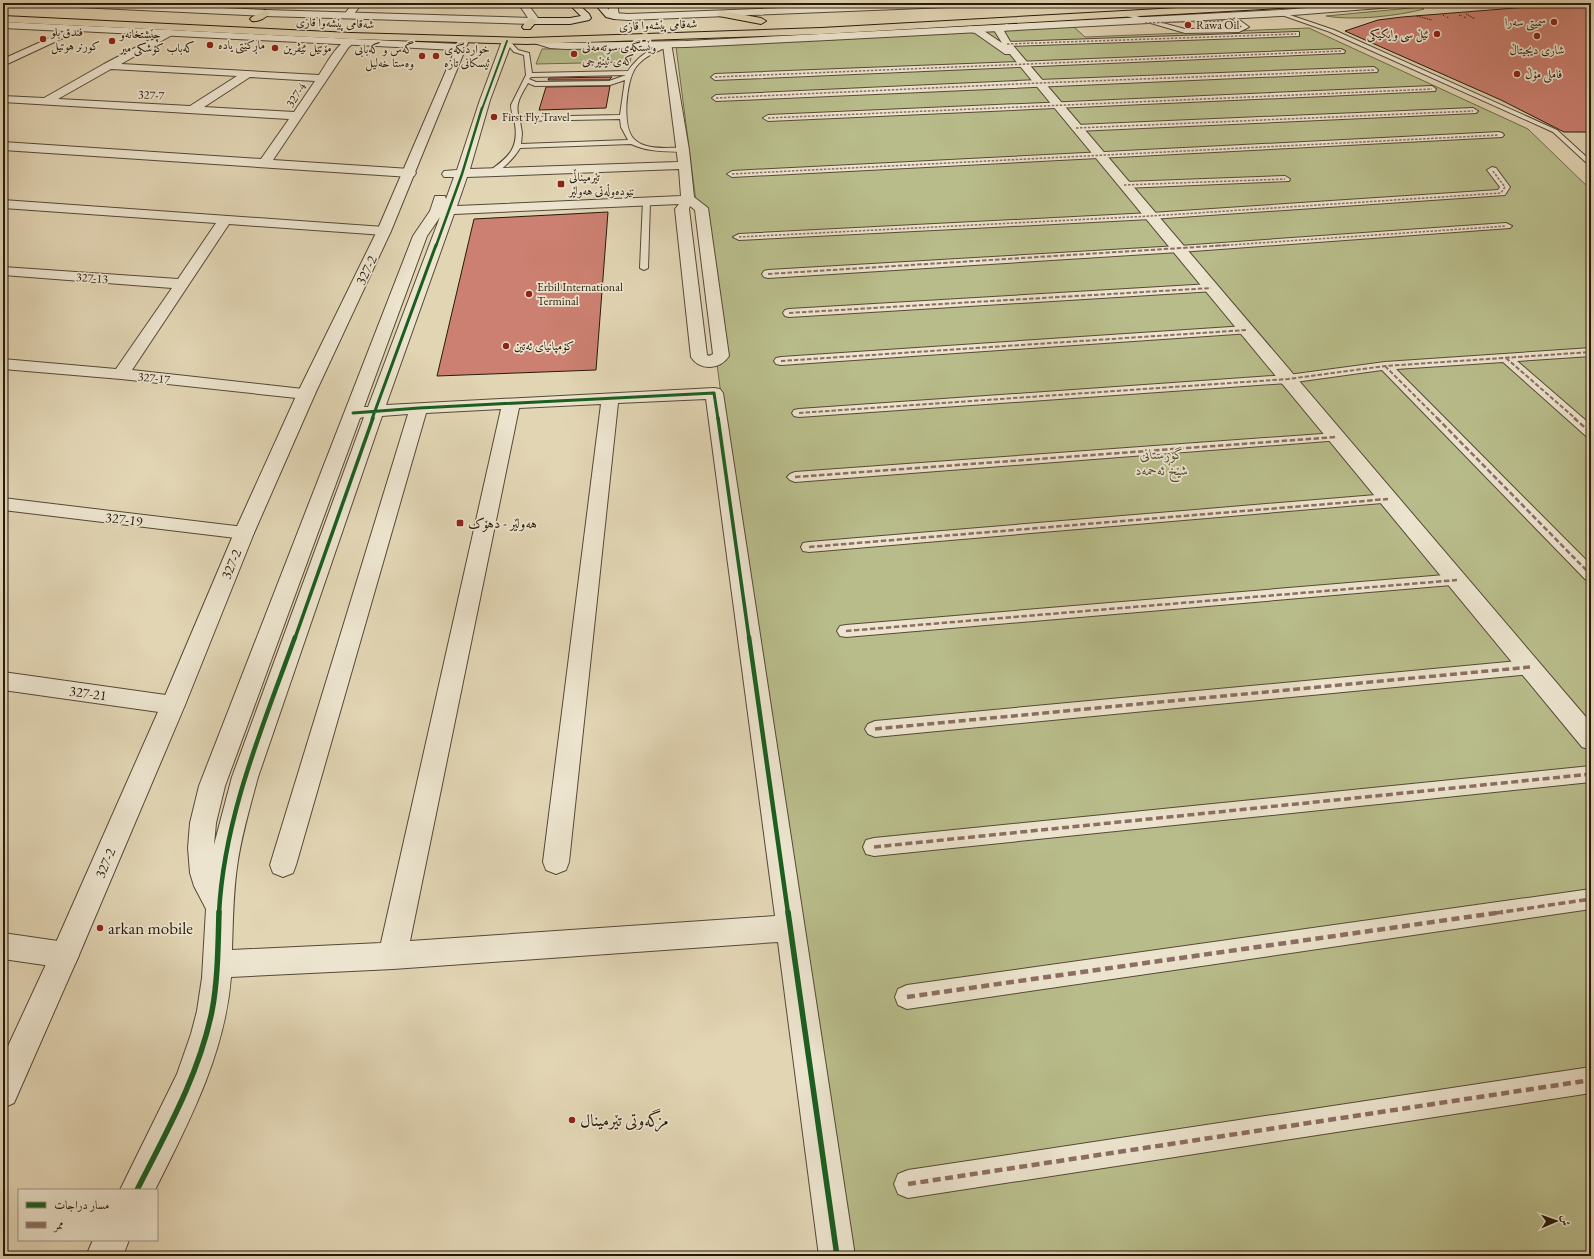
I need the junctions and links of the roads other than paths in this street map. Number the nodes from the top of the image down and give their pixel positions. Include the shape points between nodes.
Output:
1 (62, 3) edge
2 (215, 3) edge
3 (358, 3) edge
4 (522, 3) edge
5 (572, 3) edge
6 (598, 3) edge
7 (613, 3) edge
8 (654, 3) edge
9 (770, 3) edge
10 (972, 3) edge
11 (1314, 3) edge
12 (1404, 3) edge
13 (1295, 4) junction
14 (55, 6) edge
15 (1242, 7) junction
16 (982, 9) dead end
17 (205, 10) junction
18 (1021, 10) dead end
19 (1308, 11) junction
20 (956, 12) junction
21 (265, 13) junction
22 (1281, 13) junction
23 (1125, 14) junction
24 (1254, 14) junction
25 (1231, 15) junction
26 (348, 16) junction
27 (614, 16) junction
28 (3, 19) edge
29 (255, 19) junction
30 (722, 19) junction
31 (1016, 20) junction
32 (1143, 20) junction
33 (530, 24) junction
34 (3, 25) edge
35 (622, 26) dead end
36 (653, 26) dead end
37 (901, 26) junction
38 (590, 27) dead end
39 (1007, 27) junction
40 (78, 28) junction
41 (970, 29) junction
42 (249, 31) junction
43 (169, 33) junction
44 (825, 34) junction
45 (1296, 34) dead end
46 (214, 36) junction
47 (503, 40) junction
48 (537, 41) junction
49 (349, 42) junction
50 (463, 43) junction
51 (1007, 44) junction
52 (668, 45) junction
53 (1341, 51) dead end
54 (4, 62) edge
55 (1023, 64) junction
56 (108, 66) junction
57 (1374, 70) dead end
58 (248, 74) junction
59 (628, 75) junction
60 (715, 77) dead end
61 (323, 78) junction
62 (528, 78) junction
63 (1038, 83) junction
64 (1432, 89) dead end
65 (716, 98) dead end
66 (3, 99) edge
67 (45, 102) junction
68 (1057, 104) junction
69 (192, 110) junction
70 (1473, 111) dead end
71 (297, 116) junction
72 (623, 117) junction
73 (518, 118) junction
74 (768, 118) dead end
75 (1076, 128) junction
76 (1499, 135) dead end
77 (631, 142) junction
78 (3, 146) edge
79 (519, 146) junction
80 (683, 150) junction
81 (1099, 155) junction
82 (265, 163) junction
83 (685, 165) junction
84 (1591, 165) edge
85 (1492, 170) dead end
86 (410, 173) junction
87 (490, 173) junction
88 (454, 174) junction
89 (732, 174) dead end
90 (1285, 179) dead end
91 (1124, 185) junction
92 (688, 199) junction
93 (646, 202) junction
94 (5, 205) edge
95 (443, 210) junction
96 (1151, 216) junction
97 (225, 220) junction
98 (1506, 226) dead end
99 (384, 231) junction
100 (739, 237) dead end
101 (1179, 249) junction
102 (644, 268) dead end
103 (3, 271) edge
104 (768, 274) dead end
105 (181, 284) junction
106 (1211, 288) junction
107 (789, 313) dead end
108 (1246, 330) junction
109 (1591, 352) edge
110 (1506, 358) junction
111 (781, 361) dead end
112 (709, 363) junction
113 (3, 364) edge
114 (1385, 366) junction
115 (121, 374) junction
116 (1288, 379) junction
117 (714, 393) junction
118 (306, 394) junction
119 (610, 398) junction
120 (511, 404) junction
121 (419, 408) junction
122 (375, 412) junction
123 (353, 413) junction
124 (799, 413) dead end
125 (1591, 433) edge
126 (1336, 436) junction
127 (795, 477) dead end
128 (1388, 499) junction
129 (3, 504) edge
130 (244, 533) junction
131 (809, 547) dead end
132 (1591, 575) edge
133 (1457, 580) junction
134 (846, 631) dead end
135 (1530, 667) junction
136 (3, 681) edge
137 (173, 705) junction
138 (875, 729) dead end
139 (1591, 740) edge
140 (1591, 774) edge
141 (874, 848) dead end
142 (556, 862) dead end
143 (283, 865) dead end
144 (1591, 899) edge
145 (220, 909) junction
146 (790, 928) junction
147 (3, 946) edge
148 (65, 955) junction
149 (393, 956) junction
150 (218, 964) junction
151 (907, 997) dead end
152 (1591, 1080) edge
153 (3, 1092) edge
154 (908, 1184) dead end
155 (137, 1189) edge
156 (112, 1241) edge
157 (104, 1256) edge
158 (837, 1256) edge

1 - 14 street
1 - 17 street
2 - 17 street
3 - 26 street
4 - 33 street via 533,18
5 - 33 street via 586,16 583,19
6 - 27 street via 609,15
7 - 27 street
8 - 9 lane via 667,6
10 - 30 street
11 - 13 highway, شەقامی پێشەوا قازی
12 - 19 street
13 - 15 highway, شەقامی پێشەوا قازی
13 - 19 highway
14 - 29 highway, شەقامی پێشەوا قازی
15 - 23 highway, شەقامی پێشەوا قازی
15 - 24 highway
16 - 20 highway
17 - 21 street
18 - 31 highway via 1002,15
19 - 22 street
20 - 30 highway via 761,21
20 - 37 highway via 964,16 955,20
21 - 26 street
21 - 29 highway
22 - 24 street
22 - 84 lane via 1332,31 1555,131
23 - 31 highway, شەقامی پێشەوا قازی
23 - 32 lane
24 - 25 street
25 - 32 street
25 - 32 lane via 1246,27 1240,30 1185,31
26 - 33 street
27 - 30 street
28 - 42 highway, شەقامی پێشەوا قازی
29 - 33 highway, شەقامی پێشەوا قازی
31 - 37 highway, شەقامی پێشەوا قازی
32 - 39 street
33 - 38 highway, شەقامی پێشەوا قازی
34 - 40 street
35 - 36 highway, شەقامی پێشەوا قازی
37 - 44 highway, شەقامی پێشەوا قازی
39 - 41 street
39 - 51 street via 999,30
40 - 43 street
40 - 54 street
41 - 44 street
41 - 55 street via 996,42
42 - 46 highway
42 - 50 highway, شەقامی پێشەوا قازی
43 - 46 street
43 - 56 street
44 - 48 highway, شەقامی پێشەوا قازی
44 - 52 street
45 - 51 street
46 - 49 street
47 - 48 highway, شەقامی پێشەوا قازی
47 - 50 highway, شەقامی پێشەوا قازی
47 - 62 lane via 516,51 527,54
47 - 88 street via 473,100
48 - 52 street via 566,46
49 - 50 street
49 - 61 street, 327-4
50 - 86 street, 327-2
51 - 55 street
52 - 59 lane via 654,50 639,61
52 - 80 street
53 - 55 street
55 - 60 street
55 - 63 street
56 - 58 street
56 - 67 street
57 - 63 street
58 - 61 street
58 - 69 street
59 - 62 lane
59 - 62 lane via 610,83 540,84
59 - 72 lane
61 - 71 street, 327-4
62 - 73 lane via 514,106 514,114
63 - 65 street
63 - 68 street
64 - 68 street
66 - 67 street, 327-7
67 - 69 street, 327-7
68 - 74 street
68 - 75 street
69 - 71 street, 327-7
70 - 75 street
71 - 82 street, 327-4
72 - 73 lane
72 - 77 lane via 625,134
73 - 79 lane
75 - 81 street
76 - 81 street
77 - 79 lane
77 - 80 lane via 644,148
78 - 82 street
79 - 87 lane via 507,161
80 - 83 street
81 - 89 street
81 - 91 street
82 - 86 street
83 - 87 street
83 - 92 street
85 - 96 street via 1505,187 1501,193
86 - 99 street, 327-2
87 - 88 street
88 - 95 street
90 - 91 street
91 - 96 street
92 - 93 street
92 - 112 street via 682,209 699,357
92 - 112 street via 701,208 721,356
93 - 95 street
93 - 102 lane
94 - 97 street
95 - 122 street
95 - 123 street via 420,236
96 - 100 street
96 - 101 street
97 - 99 street
97 - 105 street
98 - 101 street
99 - 118 street, 327-2
101 - 104 street
101 - 106 street
103 - 105 street, 327-13
105 - 115 street
106 - 107 street
106 - 108 street
108 - 111 street
108 - 116 street
109 - 110 street
110 - 114 street
110 - 125 street
112 - 117 street
113 - 115 street, 327-17
114 - 116 street
114 - 132 street
115 - 118 street, 327-17
116 - 124 street
116 - 126 street
117 - 119 street
117 - 146 street
118 - 130 street, 327-2
119 - 120 street
119 - 142 street
120 - 121 street
120 - 149 street
121 - 122 street
121 - 143 street
122 - 123 street
122 - 145 street via 245,777 227,847
123 - 145 street via 214,778 204,811 200,837 201,862 208,886
126 - 127 street
126 - 128 street
128 - 131 street
128 - 133 street
129 - 130 street, 327-19
130 - 137 street, 327-2
133 - 134 street
133 - 135 street
135 - 138 street
135 - 139 street
136 - 137 street, 327-21
137 - 148 street, 327-2
140 - 141 street
144 - 151 street
145 - 150 street
146 - 149 street
146 - 158 street
147 - 148 street
148 - 153 street, 327-2
149 - 150 street
150 - 155 street via 212,1012 195,1071
152 - 154 street
156 - 157 street

